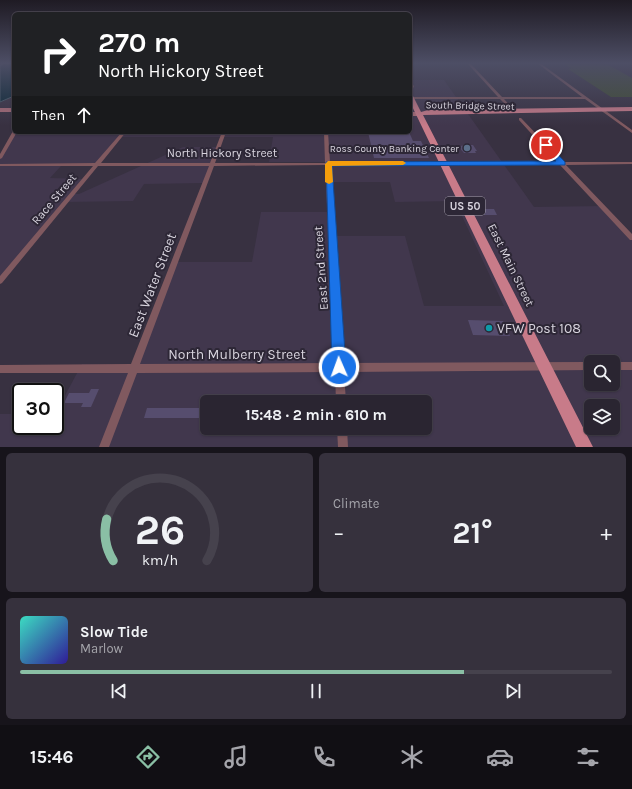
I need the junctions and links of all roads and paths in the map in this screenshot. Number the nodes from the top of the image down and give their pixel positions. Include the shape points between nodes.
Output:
1 (487, 84) edge
2 (567, 84) edge
3 (412, 95) edge
4 (500, 98) junction
5 (586, 98) junction
6 (412, 99) edge
7 (511, 109) dead end
8 (632, 109) edge
9 (603, 111) junction
10 (632, 112) edge
11 (412, 114) edge
12 (420, 114) junction
13 (520, 119) dead end
14 (632, 132) edge
15 (14, 134) edge
16 (122, 134) edge
17 (223, 134) edge
18 (326, 134) edge
19 (0, 158) edge
20 (213, 163) junction
21 (444, 163) junction
22 (562, 163) junction
23 (632, 163) edge
24 (97, 164) junction
25 (328, 164) junction
26 (0, 165) edge
27 (632, 238) edge
28 (0, 281) edge
29 (584, 366) edge
30 (620, 366) edge
31 (632, 366) edge
32 (339, 367) junction
33 (545, 367) junction
34 (135, 368) junction
35 (0, 369) edge
36 (341, 395) edge
37 (343, 435) edge
38 (104, 447) edge
39 (344, 447) edge
40 (585, 447) edge

1 - 4 street
2 - 5 street
3 - 4 street
4 - 5 street
4 - 7 street
5 - 9 street
6 - 12 main road, East Main Street
8 - 9 main road, South Bridge Street
9 - 10 main road, South Bridge Street
9 - 12 main road, South Bridge Street via 502,115
9 - 14 street
11 - 12 main road
12 - 21 main road, East Main Street / US 50
13 - 22 street
15 - 19 street
16 - 24 street, Race Street
17 - 20 street, East Water Street
18 - 25 street, East 2nd Street
20 - 24 street, North Hickory Street
20 - 25 street, North Hickory Street
20 - 34 street, East Water Street
21 - 22 street, North Hickory Street
21 - 25 street, North Hickory Street
21 - 33 main road, East Main Street / US 50
22 - 23 street, North Hickory Street
22 - 27 street
24 - 26 street, North Hickory Street
24 - 28 street, Race Street
25 - 32 street, East 2nd Street
29 - 33 street, North Mulberry Street
30 - 31 street
32 - 33 street, North Mulberry Street
32 - 34 street, North Mulberry Street
32 - 36 street, East 2nd Street
33 - 40 main road, East Main Street / US 50
34 - 35 street, North Mulberry Street
34 - 38 street, East Water Street
37 - 39 street

